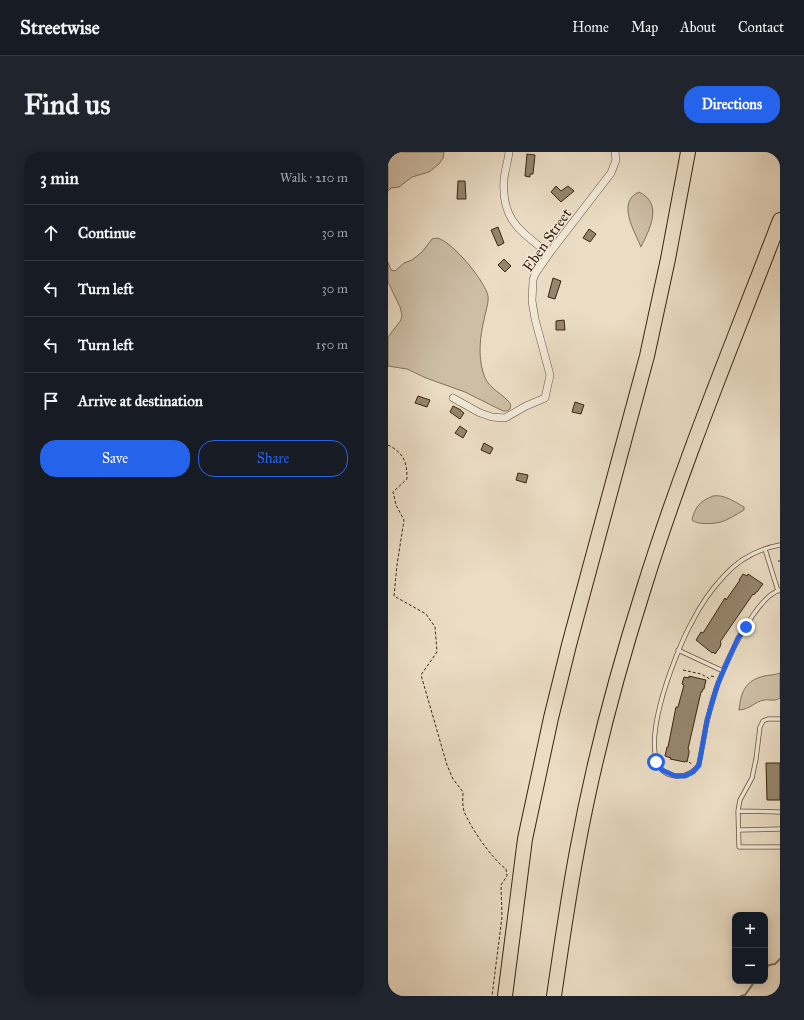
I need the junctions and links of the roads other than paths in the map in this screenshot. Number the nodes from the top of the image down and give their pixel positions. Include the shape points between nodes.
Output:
1 (509, 152) edge
2 (615, 152) edge
3 (688, 152) edge
4 (780, 220) edge
5 (549, 254) junction
6 (453, 398) dead end
7 (780, 545) edge
8 (765, 549) junction
9 (779, 590) edge
10 (678, 650) junction
11 (723, 670) junction
12 (780, 719) edge
13 (738, 811) junction
14 (780, 812) edge
15 (739, 830) junction
16 (780, 830) edge
17 (780, 848) edge
18 (505, 996) edge
19 (554, 996) edge

1 - 5 street via 504,180 507,210 519,229
2 - 5 street, Eben Street via 616,160 611,173
3 - 18 highway via 647,356 548,732 525,839
4 - 19 highway via 678,487 624,654 605,725 577,851
5 - 6 street, Eben Street via 535,274 531,294 550,374 545,398 504,418 480,413
7 - 8 lane
8 - 9 lane
8 - 10 lane via 742,560 723,577 692,622
9 - 11 lane via 771,594 754,615 738,638
10 - 11 lane
10 - 11 lane via 668,676 656,727 656,762 668,774 685,776 699,765 707,720
12 - 13 lane via 768,719 763,721 760,727 752,778 740,800
13 - 14 lane
13 - 15 lane
15 - 16 lane
15 - 17 lane via 739,847

